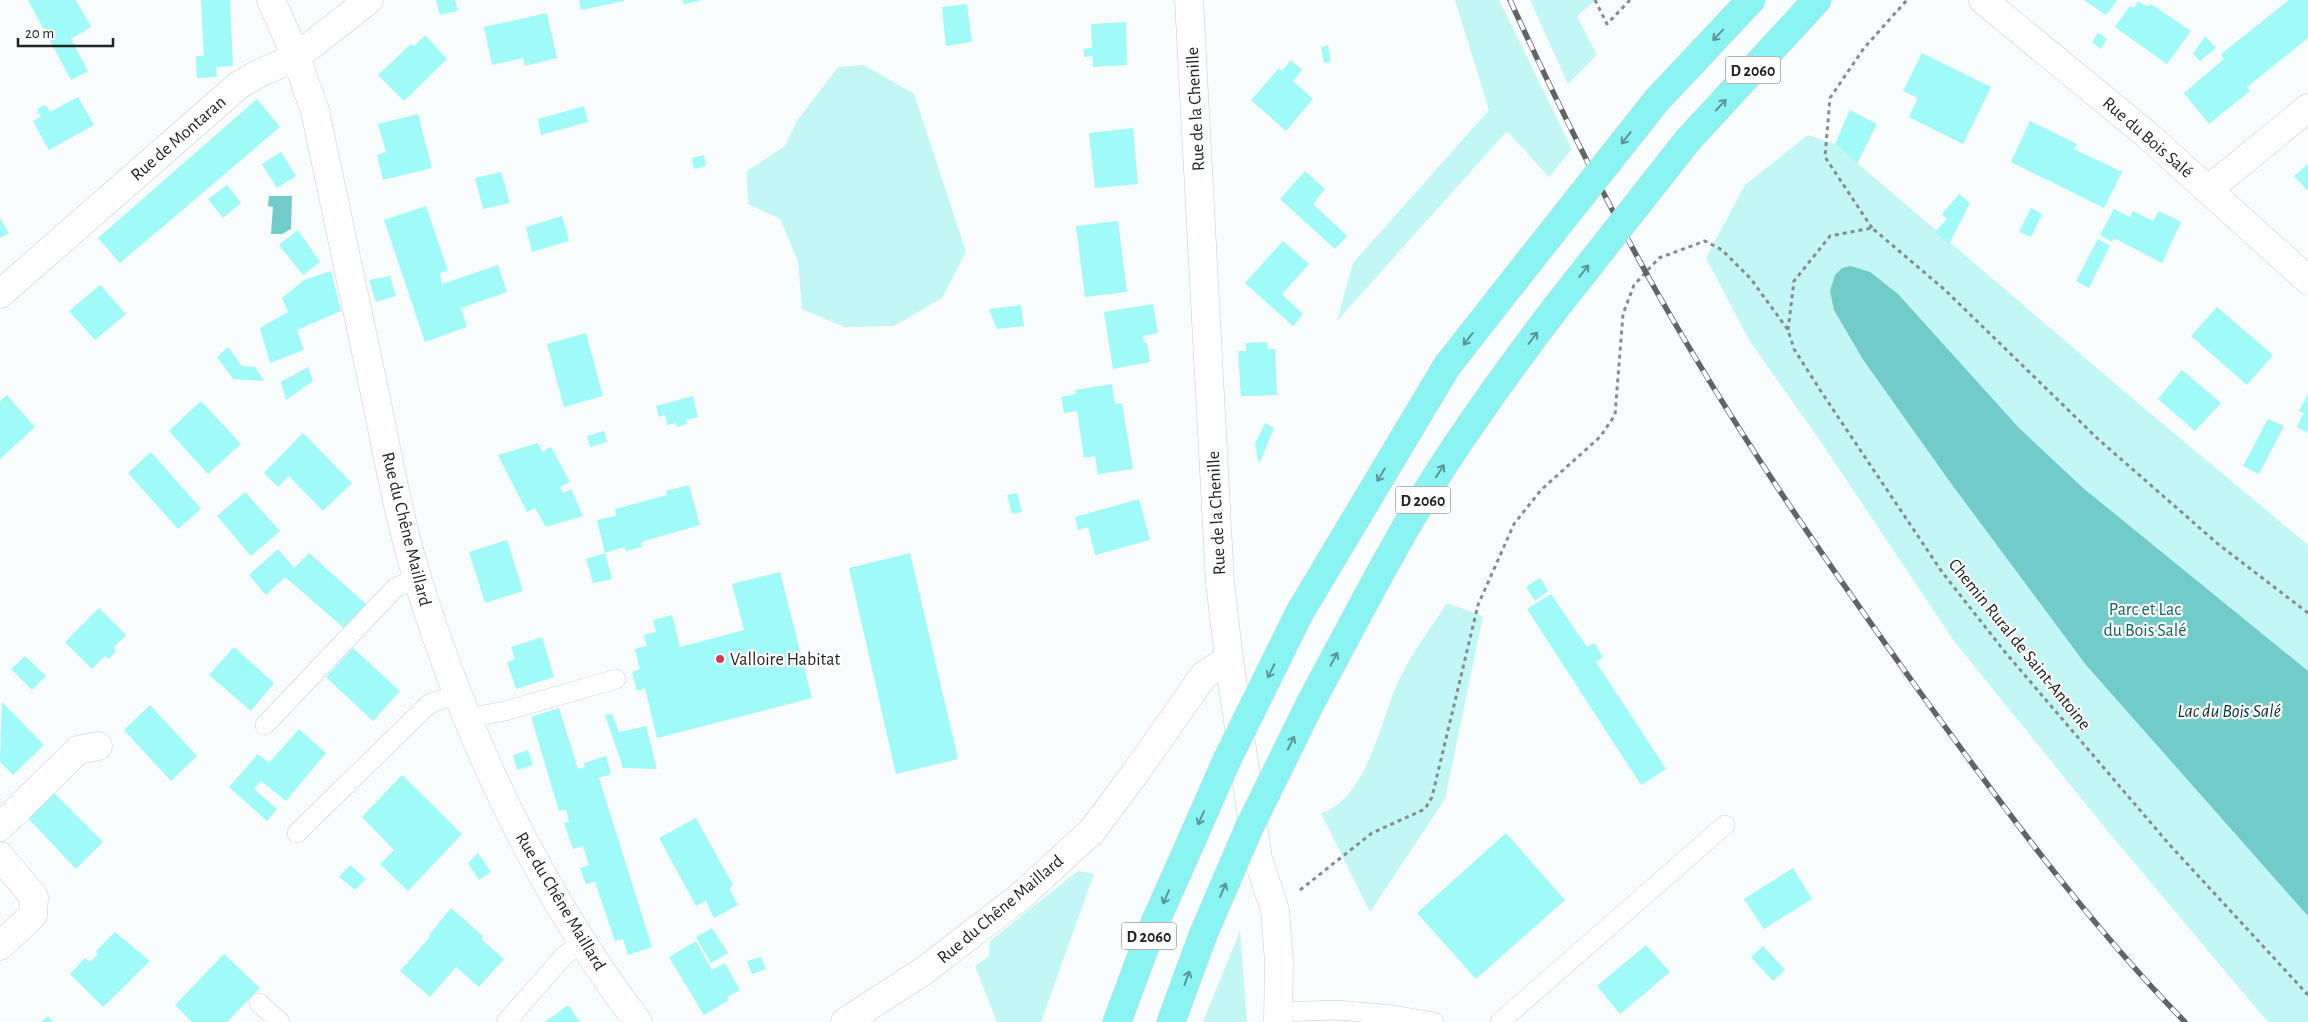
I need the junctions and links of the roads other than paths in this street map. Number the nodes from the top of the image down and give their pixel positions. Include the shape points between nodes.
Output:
1 (270, 0) edge
2 (369, 0) edge
3 (1189, 0) edge
4 (1751, 0) edge
5 (1818, 0) edge
6 (1983, 0) edge
7 (296, 57) junction
8 (2308, 108) edge
9 (2209, 189) junction
10 (2308, 280) edge
11 (0, 294) edge
12 (418, 579) junction
13 (1228, 659) junction
14 (616, 679) dead end
15 (462, 706) junction
16 (264, 725) dead end
17 (98, 746) dead end
18 (1724, 825) dead end
19 (0, 827) edge
20 (297, 833) dead end
21 (0, 856) edge
22 (582, 941) junction
23 (0, 946) edge
24 (259, 1003) dead end
25 (1278, 1017) edge
26 (280, 1022) edge
27 (506, 1022) edge
28 (638, 1022) edge
29 (845, 1022) edge
30 (1117, 1022) edge
31 (1171, 1022) edge
32 (1434, 1022) edge
33 (1500, 1022) edge

1 - 7 street, Rue du Chêne Maillard
2 - 7 street, Rue de Montaran
3 - 13 street, Rue de la Chenille via 1220,583
4 -> 30 main road, D 2060, bridge via 1656,100 1447,366 1300,612 1226,762 1149,936
31 -> 5 main road, D 2060, bridge via 1203,935 1249,828 1369,593 1436,477 1495,389 1554,310 1688,140
6 - 9 street, Rue du Bois Salé
7 - 11 street, Rue de Montaran via 239,85
7 - 12 street, Rue du Chêne Maillard via 315,111 397,500
8 - 9 street
9 - 10 street, Rue du Bois Salé
12 - 15 street, Rue du Chêne Maillard
12 - 16 lane via 396,587
13 - 25 street, Rue de la Chenille via 1258,859 1275,910 1279,962
13 - 29 street, Rue du Chêne Maillard via 1204,675 1136,772 1085,837 1021,896 926,970
14 - 15 lane via 505,711
15 - 20 lane via 429,704
15 - 22 street, Rue du Chêne Maillard via 494,781 544,878
17 - 19 street via 78,750
18 - 33 lane
21 - 23 street via 34,898 33,915
22 - 27 lane via 564,956
22 - 28 street, Rue du Chêne Maillard
24 - 26 lane
25 - 32 lane via 1337,1010

